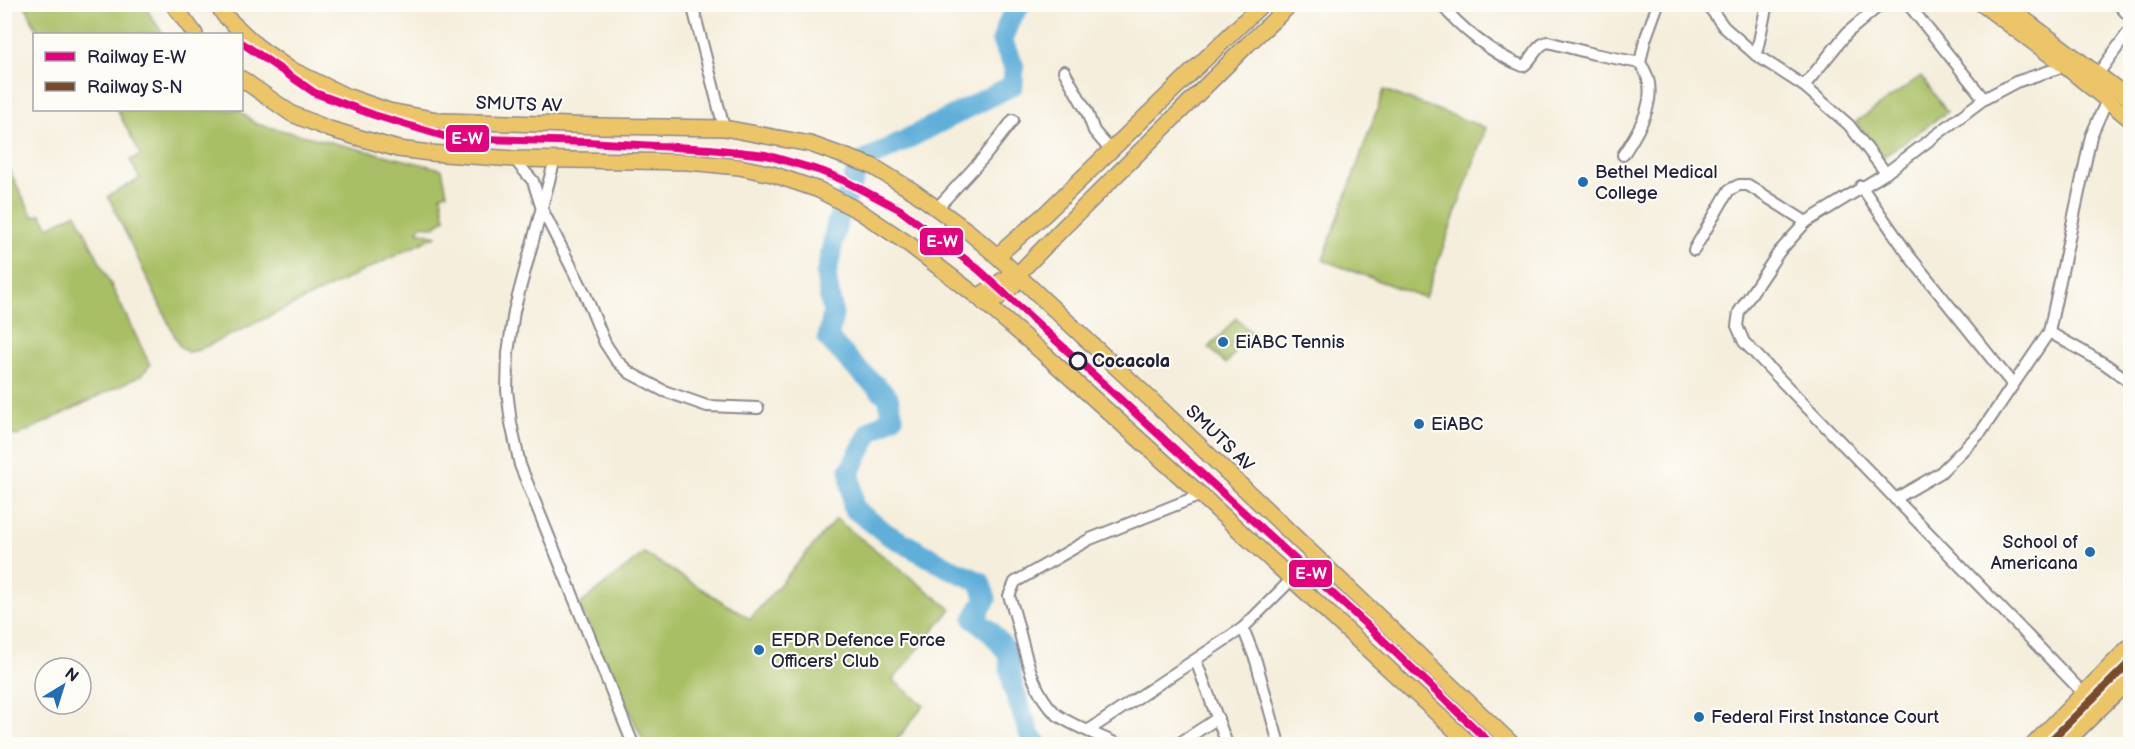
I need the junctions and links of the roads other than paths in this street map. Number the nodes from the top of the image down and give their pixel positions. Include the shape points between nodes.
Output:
1 (173, 4) edge
2 (217, 4) edge
3 (1262, 4) edge
4 (1290, 4) edge
5 (1441, 4) edge
6 (1658, 4) edge
7 (1707, 4) edge
8 (1767, 4) edge
9 (1881, 4) edge
10 (1908, 4) edge
11 (1982, 4) edge
12 (2004, 4) edge
13 (2118, 4) edge
14 (695, 6) edge
15 (2130, 17) edge
16 (2130, 30) edge
17 (194, 33) edge
18 (243, 33) edge
19 (243, 33) edge
20 (1756, 55) junction
21 (2069, 61) junction
22 (1640, 63) junction
23 (1064, 71) dead end
24 (243, 80) edge
25 (2094, 80) junction
26 (1804, 86) junction
27 (1984, 99) junction
28 (2130, 99) edge
29 (2107, 100) junction
30 (2130, 119) edge
31 (1012, 120) dead end
32 (724, 128) junction
33 (1111, 151) junction
34 (1623, 155) dead end
35 (514, 159) junction
36 (555, 159) junction
37 (1886, 173) junction
38 (1862, 186) junction
39 (937, 208) junction
40 (542, 209) junction
41 (1806, 222) junction
42 (1694, 250) dead end
43 (997, 256) junction
44 (1017, 274) junction
45 (984, 303) junction
46 (2049, 332) junction
47 (2130, 382) edge
48 (2013, 385) junction
49 (758, 408) dead end
50 (1201, 495) junction
51 (1894, 499) junction
52 (1292, 579) junction
53 (1243, 628) junction
54 (2130, 646) edge
55 (1196, 661) junction
56 (2130, 680) edge
57 (2084, 694) junction
58 (1218, 718) junction
59 (2061, 718) junction
60 (1089, 730) junction
61 (633, 744) edge
62 (1118, 744) edge
63 (1178, 744) edge
64 (1227, 744) edge
65 (1279, 744) edge
66 (1470, 744) edge
67 (1512, 744) edge
68 (2025, 744) edge
69 (2034, 744) edge
70 (2064, 744) edge

1 - 17 main road
2 - 19 main road, SMUTS AV
3 - 33 main road
4 - 44 main road
5 - 22 street via 1469,33 1523,66 1544,42
6 - 22 street
7 - 20 street via 1724,27
8 - 20 street
9 - 26 street via 1847,33
10 - 27 street
11 - 21 main road
12 - 21 main road
13 - 15 street
14 - 32 street
16 - 25 street
18 - 32 main road, SMUTS AV via 288,68 346,96 390,111 443,121
20 - 26 street
21 - 25 main road
21 - 27 street
22 - 34 street via 1650,80 1650,96 1641,127
23 - 33 street via 1094,131
24 - 35 main road via 292,114 362,140 398,149
25 - 28 main road
25 - 29 main road
26 - 37 street via 1849,125
27 - 37 street
29 - 30 main road
29 - 46 street via 2091,136
31 - 39 street
32 - 39 main road, SMUTS AV via 810,144 872,166
33 - 43 main road
35 - 36 main road
35 - 40 street via 533,181
36 - 40 street
36 - 45 main road via 688,162 772,174 819,190 859,211
37 - 38 street
38 - 41 street
38 - 48 street via 1910,257
39 - 43 main road, SMUTS AV
40 - 49 street via 605,343 630,373 664,392 707,406
40 - 61 street via 514,311 508,353 507,390 513,435 520,465
41 - 42 street via 1748,185 1738,185 1729,190
41 - 51 street via 1779,252 1739,312 1737,326 1744,342
43 - 44 main road, SMUTS AV
44 - 45 main road via 1006,278
44 - 67 main road, SMUTS AV
45 - 50 main road
46 - 47 street
46 - 48 street
48 - 51 street via 1981,432 1940,473
50 - 52 main road
50 - 60 street via 1090,540 1015,582 1011,588 1009,596 1037,690 1054,712
51 - 57 street
52 - 53 street
52 - 66 main road
53 - 55 street
53 - 65 street
54 - 57 main road
55 - 58 street
55 - 60 street
56 - 70 main road
57 - 59 main road
58 - 63 street
58 - 64 street
59 - 68 main road
59 - 69 main road
60 - 62 street

